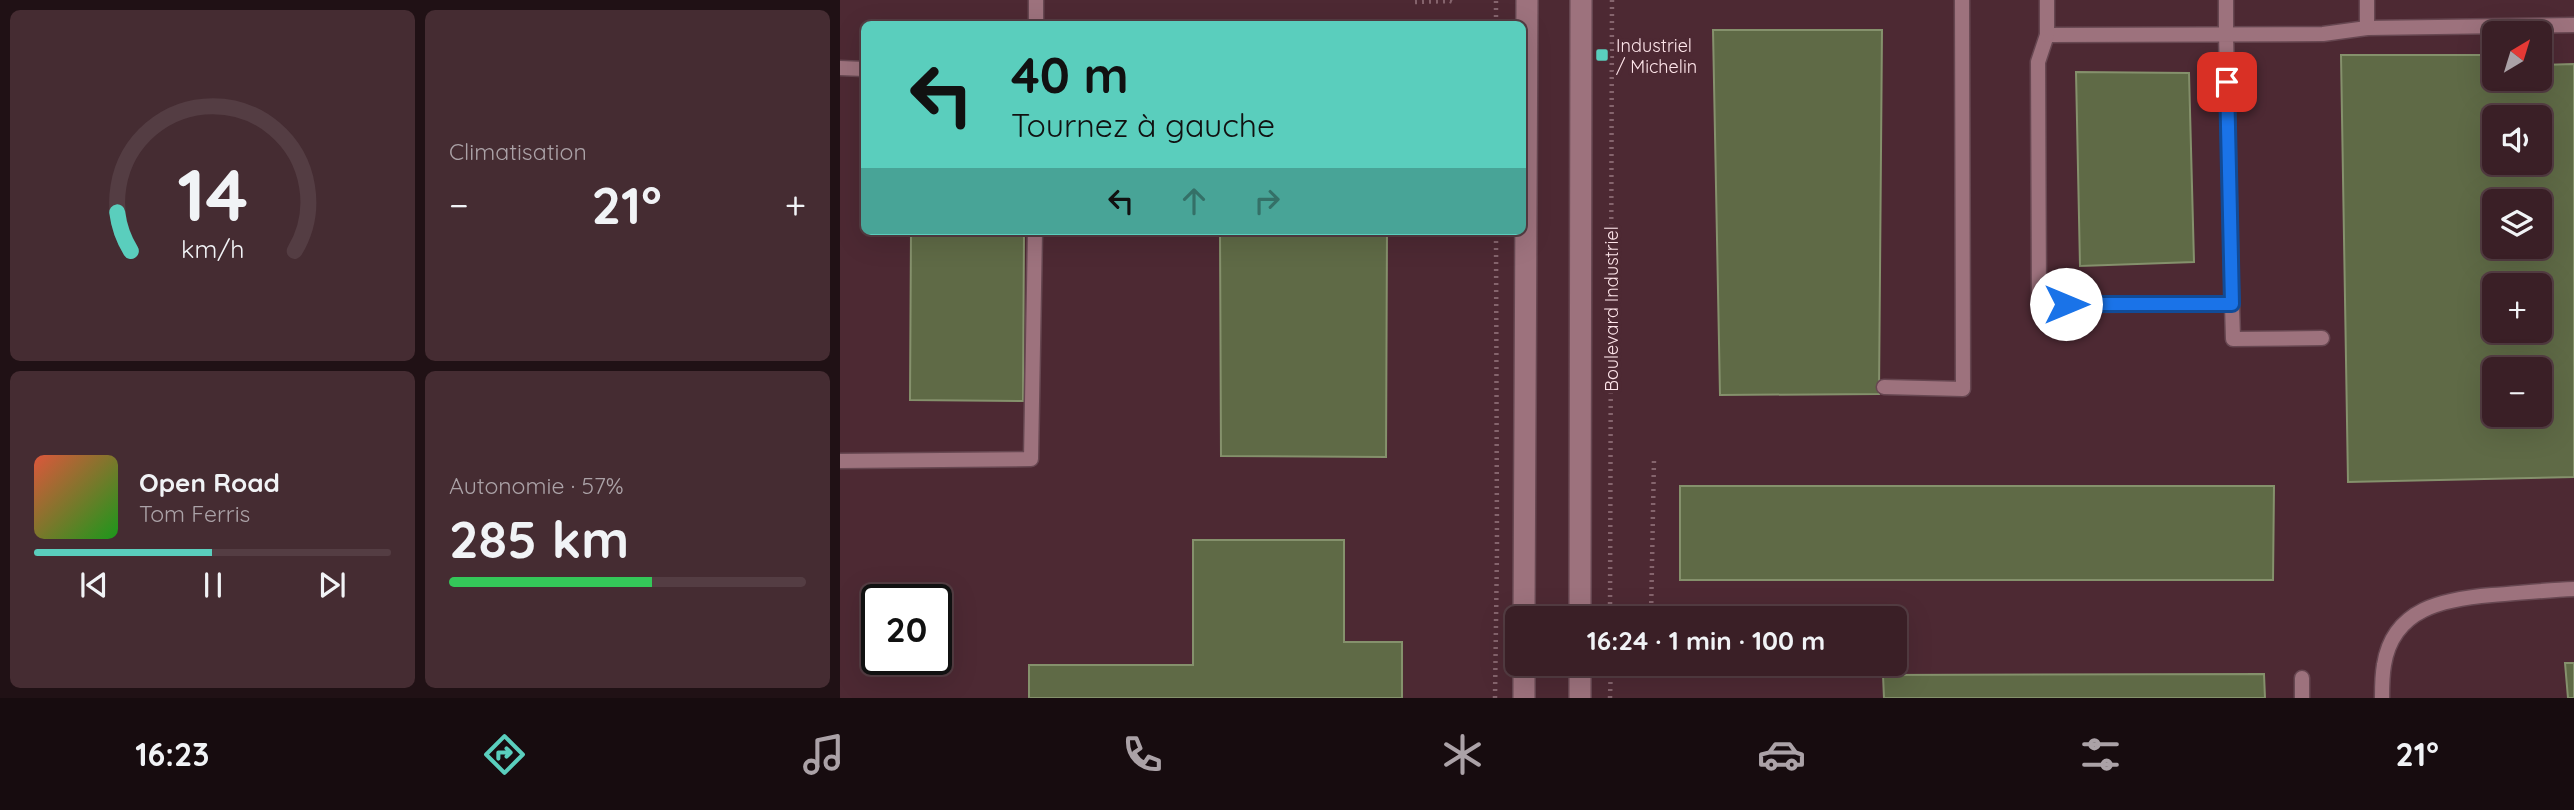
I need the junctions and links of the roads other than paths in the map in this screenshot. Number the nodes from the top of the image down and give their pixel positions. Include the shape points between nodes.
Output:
1 (1036, 0) edge
2 (1527, 0) edge
3 (1581, 0) edge
4 (1962, 0) edge
5 (2047, 0) edge
6 (2226, 0) edge
7 (2367, 0) edge
8 (1036, 21) edge
9 (2574, 25) edge
10 (2367, 28) junction
11 (2226, 34) junction
12 (2047, 35) junction
13 (840, 68) edge
14 (861, 69) edge
15 (1526, 206) edge
16 (1035, 235) edge
17 (1526, 235) edge
18 (2232, 304) junction
19 (2322, 338) dead end
20 (1884, 387) dead end
21 (840, 461) edge
22 (2574, 589) edge
23 (1524, 606) edge
24 (1580, 606) edge
25 (1524, 676) edge
26 (1580, 676) edge
27 (2302, 678) dead end
28 (1524, 698) edge
29 (1580, 698) edge
30 (2302, 698) edge
31 (2382, 698) edge

1 - 8 lane
2 - 15 street
3 - 24 street, Boulevard Industriel
4 - 20 lane via 1963,389
5 - 12 lane
6 - 11 lane
7 - 10 lane
9 - 10 lane
10 - 11 lane
11 - 12 lane
11 - 18 lane
12 - 18 lane via 2038,62 2039,305
13 - 14 lane
16 - 21 lane via 1031,459
17 - 23 street
18 - 19 lane via 2233,339
22 - 31 lane via 2459,598 2428,607 2402,627 2390,645
25 - 28 street
26 - 29 street
27 - 30 lane

